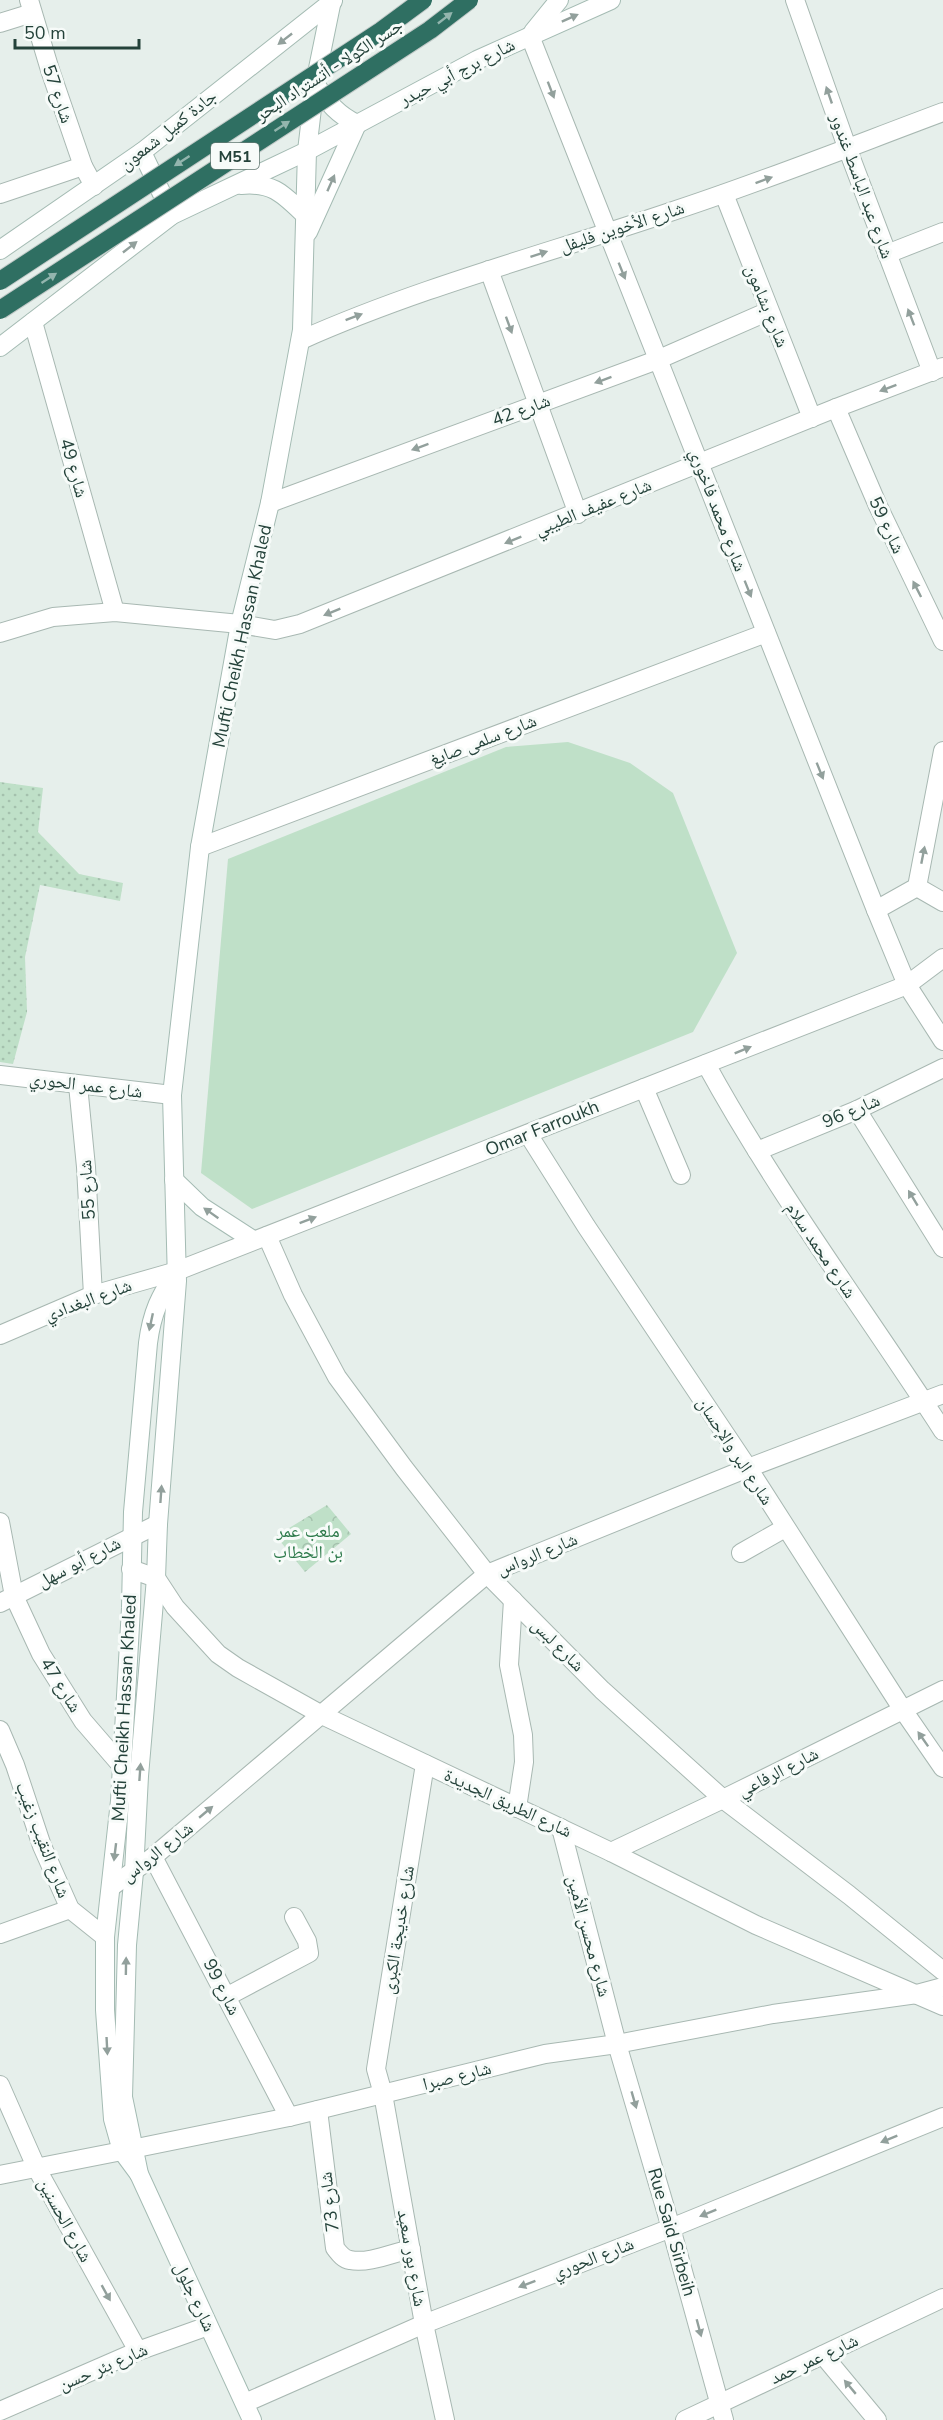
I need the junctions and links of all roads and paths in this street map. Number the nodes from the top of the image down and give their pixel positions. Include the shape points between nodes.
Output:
1 (423, 0) edge
2 (469, 0) edge
3 (559, 0) edge
4 (611, 0) edge
5 (795, 0) edge
6 (332, 1) edge
7 (31, 7) edge
8 (0, 23) edge
9 (530, 36) junction
10 (315, 83) junction
11 (943, 112) edge
12 (357, 124) junction
13 (848, 150) junction
14 (142, 152) junction
15 (307, 152) junction
16 (83, 166) junction
17 (236, 185) junction
18 (94, 186) junction
19 (0, 194) edge
20 (724, 194) junction
21 (172, 215) junction
22 (305, 215) junction
23 (606, 232) junction
24 (943, 232) edge
25 (306, 236) junction
26 (0, 250) edge
27 (887, 254) junction
28 (489, 270) junction
29 (0, 281) edge
30 (0, 310) edge
31 (769, 311) junction
32 (33, 322) junction
33 (301, 340) junction
34 (0, 347) edge
35 (657, 360) junction
36 (939, 371) edge
37 (536, 404) junction
38 (836, 408) junction
39 (812, 418) junction
40 (700, 464) junction
41 (270, 503) junction
42 (578, 514) junction
43 (116, 612) junction
44 (240, 624) junction
45 (0, 633) edge
46 (766, 633) junction
47 (943, 641) edge
48 (943, 751) edge
49 (200, 847) junction
50 (917, 887) junction
51 (943, 902) edge
52 (876, 910) junction
53 (943, 958) edge
54 (907, 985) junction
55 (943, 1041) edge
56 (706, 1064) junction
57 (943, 1068) edge
58 (0, 1075) edge
59 (78, 1085) junction
60 (644, 1088) junction
61 (172, 1095) junction
62 (857, 1110) junction
63 (528, 1134) junction
64 (757, 1151) junction
65 (681, 1175) dead end
66 (174, 1180) junction
67 (260, 1238) junction
68 (943, 1248) edge
69 (177, 1271) junction
70 (93, 1295) junction
71 (0, 1335) edge
72 (943, 1394) edge
73 (923, 1401) junction
74 (943, 1431) edge
75 (748, 1467) junction
76 (0, 1522) edge
77 (158, 1524) junction
78 (785, 1528) junction
79 (133, 1534) junction
80 (741, 1553) dead end
81 (131, 1569) junction
82 (487, 1575) junction
83 (156, 1578) junction
84 (7, 1600) edge
85 (513, 1600) junction
86 (943, 1690) edge
87 (903, 1710) junction
88 (322, 1714) junction
89 (0, 1730) edge
90 (425, 1764) junction
91 (121, 1765) junction
92 (943, 1767) edge
93 (723, 1799) junction
94 (517, 1808) junction
95 (561, 1828) junction
96 (611, 1852) junction
97 (153, 1857) junction
98 (134, 1872) junction
99 (111, 1887) junction
100 (70, 1909) junction
101 (294, 1917) dead end
102 (0, 1934) edge
103 (105, 1937) junction
104 (943, 1971) edge
105 (943, 1986) edge
106 (917, 1994) junction
107 (226, 1997) junction
108 (943, 2006) edge
109 (617, 2044) junction
110 (0, 2085) edge
111 (383, 2094) junction
112 (318, 2110) junction
113 (289, 2117) junction
114 (943, 2117) edge
115 (129, 2150) junction
116 (37, 2169) junction
117 (0, 2175) edge
118 (671, 2228) junction
119 (411, 2249) junction
120 (943, 2298) edge
121 (424, 2324) junction
122 (208, 2326) junction
123 (138, 2351) junction
124 (823, 2355) junction
125 (245, 2403) junction
126 (0, 2411) edge
127 (722, 2412) edge
128 (252, 2420) edge
129 (445, 2420) edge
130 (686, 2420) edge
131 (877, 2420) edge

1 -> 29 highway, جسر الكولا - أتستراد البحر / M51, bridge via 381,32
30 -> 2 highway, جسر الكولا - أتستراد البحر / M51, bridge via 430,30
3 - 9 street
9 -> 4 street, شارع برج أبي حيدر
13 -> 5 street, شارع عبد الباسط غندور
6 - 10 street, Mufti Cheikh Hassan Khaled
6 -> 14 street, جادة كميل شمعون
7 - 8 street
7 - 16 street, شارع 57
9 - 12 street, شارع برج أبي حيدر
9 -> 23 street, شارع محمد فاخوري
10 - 12 street via 333,109
10 - 15 street, Mufti Cheikh Hassan Khaled
11 - 13 street, شارع الأخوين فليفل
12 - 15 street, شارع برج أبي حيدر
25 -> 12 street
20 -> 13 street, شارع الأخوين فليفل
13 - 27 street, شارع عبد الباسط غندور
14 - 18 street, جادة كميل شمعون
14 - 21 street
15 - 17 street
15 - 22 street, Mufti Cheikh Hassan Khaled
16 - 18 street, شارع 57
16 - 19 street
17 - 21 street
17 - 22 street via 256,183 276,189
18 - 26 street, جادة كميل شمعون
20 - 23 street, شارع الأخوين فليفل
20 - 31 street, شارع بشامون
32 -> 21 street
22 - 25 street, Mufti Cheikh Hassan Khaled
28 -> 23 street, شارع الأخوين فليفل
23 -> 35 street, شارع محمد فاخوري
24 - 27 street
25 - 33 street, Mufti Cheikh Hassan Khaled
36 -> 27 street, شارع عبد الباسط غندور
33 -> 28 street, شارع الأخوين فليفل via 382,306
28 -> 37 street
31 - 35 street, شارع 42
31 - 39 street, شارع بشامون
32 - 34 street
32 - 43 street, شارع 49
33 - 41 street, Mufti Cheikh Hassan Khaled
35 -> 37 street, شارع 42
35 - 40 street, شارع محمد فاخوري
36 -> 38 street, شارع عفيف الطيبي
37 -> 41 street, شارع 42
37 - 42 street
38 - 39 street, شارع عفيف الطيبي
47 -> 38 street, شارع 59
39 - 40 street, شارع عفيف الطيبي
40 - 42 street, شارع عفيف الطيبي
40 -> 46 street, شارع محمد فاخوري
41 - 44 street, Mufti Cheikh Hassan Khaled
42 -> 44 street, شارع عفيف الطيبي via 300,624 275,630
43 - 44 street, شارع عفيف الطيبي
43 - 45 street, شارع عفيف الطيبي via 53,617
44 - 49 street, Mufti Cheikh Hassan Khaled
46 - 49 street, شارع سلمى صايغ
46 -> 52 street, شارع محمد فاخوري
50 -> 48 street
49 - 61 street, Mufti Cheikh Hassan Khaled
50 - 51 street
50 - 52 street
52 - 54 street, شارع محمد فاخوري
53 - 54 street, Omar Farroukh
54 - 55 street, شارع محمد فاخوري
56 -> 54 street, Omar Farroukh
56 - 60 street, Omar Farroukh
56 - 64 street, شارع محمد سلام
57 - 62 street, شارع 96
58 - 59 street, شارع عمر الحوري
59 - 61 street, شارع عمر الحوري
59 - 70 street, شارع 55
60 - 63 street, Omar Farroukh
60 - 65 street
61 - 66 street, Mufti Cheikh Hassan Khaled
62 - 64 street, شارع 96
68 -> 62 street
67 -> 63 street, Omar Farroukh
63 - 75 street, شارع البر والإحسان
64 - 73 street, شارع محمد سلام
67 -> 66 street via 202,1207
66 - 69 street, Mufti Cheikh Hassan Khaled
67 - 69 street, Omar Farroukh
67 - 82 street, شارع لبس via 337,1377
69 - 70 street, شارع البغدادي
77 -> 69 street, Mufti Cheikh Hassan Khaled
69 -> 79 street, Mufti Cheikh Hassan Khaled via 151,1319
70 - 71 street, شارع البغدادي
72 - 73 street, شارع الرواس
73 - 74 street, شارع محمد سلام
73 - 75 street, شارع الرواس
75 - 78 street, شارع البر والإحسان
75 - 82 street, شارع الرواس
76 - 84 street, شارع 47
77 - 79 street, شارع أبو سهل
77 - 83 street, Mufti Cheikh Hassan Khaled
78 - 80 street
78 - 87 street, شارع البر والإحسان
79 - 81 street, Mufti Cheikh Hassan Khaled
79 - 84 street, شارع أبو سهل
81 - 83 street
81 - 91 street, Mufti Cheikh Hassan Khaled
82 - 85 street, شارع لبس
82 - 88 street, شارع الرواس
83 - 88 street, شارع الطريق الجديدة via 175,1607 218,1654
98 -> 83 street, Mufti Cheikh Hassan Khaled
84 - 91 street, شارع 47 via 59,1685 97,1739
85 - 93 street, شارع لبس via 602,1690
85 - 94 street via 509,1665 524,1762
86 - 87 street, شارع الرفاعي
92 -> 87 street, شارع البر والإحسان
87 - 93 street, شارع الرفاعي
88 - 90 street, شارع الطريق الجديدة
97 -> 88 street, شارع الرواس
89 - 100 street, شارع النقيب زغيب via 42,1846
90 - 94 street, شارع الطريق الجديدة
90 - 111 street, شارع خديجة الكبرى via 377,2056 376,2069
91 -> 99 street, Mufti Cheikh Hassan Khaled
93 - 96 street, شارع الرفاعي
93 - 104 street, شارع لبس
94 - 95 street, شارع الطريق الجديدة
95 - 96 street, شارع الطريق الجديدة
95 - 109 street, شارع محسن الأمين
96 - 106 street, شارع الطريق الجديدة via 756,1925
97 - 98 street, شارع الرواس
97 - 107 street, شارع 99
98 - 99 street, شارع الرواس
115 -> 98 street, Mufti Cheikh Hassan Khaled via 123,2097 127,1946
99 - 103 street, Mufti Cheikh Hassan Khaled
100 - 102 street
100 - 103 street, شارع النقيب زغيب
101 - 107 street via 309,1953
103 -> 115 street, Mufti Cheikh Hassan Khaled via 111,2108 115,2132
105 - 106 street, شارع صبرا
106 - 108 street, شارع الطريق الجديدة
106 - 109 street, شارع صبرا via 773,2014
107 - 113 street, شارع 99
109 - 111 street, شارع صبرا via 545,2054
109 -> 118 street, Rue Said Sirbeih
110 - 116 street, شارع الحسنين
111 - 112 street, شارع صبرا
111 - 119 street, شارع بور سعيد
112 - 113 street, شارع صبرا
112 - 119 street, شارع 73 via 335,2248 351,2260
113 - 115 street, شارع صبرا
114 -> 118 street, شارع الحوري
115 - 116 street, شارع صبرا
115 - 122 street, شارع جلول
116 - 117 street, شارع صبرا
116 -> 123 street, شارع الحسنين
118 -> 121 street, شارع الحوري
118 -> 127 street, Rue Said Sirbeih
119 - 121 street, شارع بور سعيد
120 - 124 street, شارع عمر حمد
121 - 125 street, شارع الحوري
121 - 129 street, شارع بور سعيد
122 - 123 street, شارع بئر حسن
122 - 125 street, شارع جلول
123 - 126 street, شارع بئر حسن
124 - 127 street, شارع عمر حمد
131 -> 124 street
125 - 128 street, شارع جلول
127 - 130 street, شارع عمر حمد

